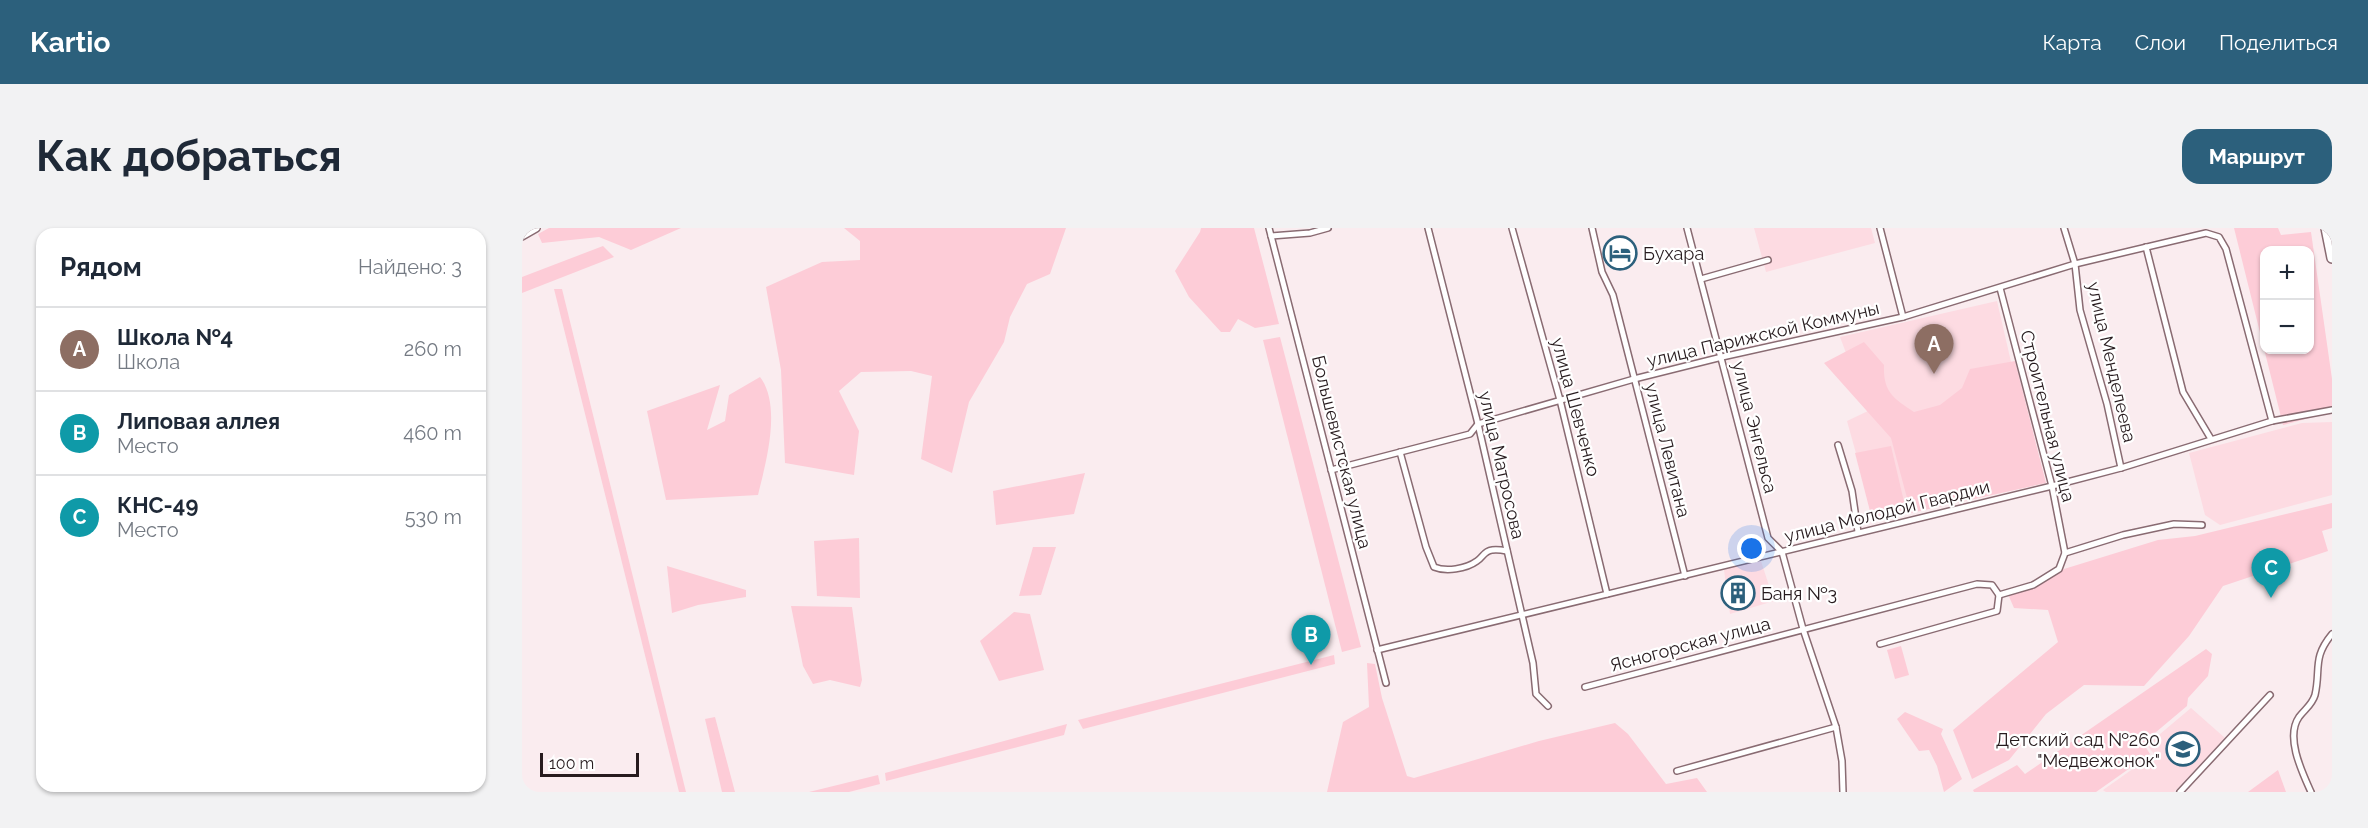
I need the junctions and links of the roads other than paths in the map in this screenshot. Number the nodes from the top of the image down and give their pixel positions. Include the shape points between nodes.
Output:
1 (536, 228) edge
2 (1269, 228) edge
3 (1328, 228) edge
4 (1428, 228) edge
5 (1512, 228) edge
6 (1592, 228) edge
7 (1688, 228) edge
8 (1880, 228) edge
9 (2064, 228) edge
10 (2326, 228) edge
11 (522, 236) edge
12 (1271, 236) junction
13 (2146, 247) junction
14 (2332, 258) edge
15 (1768, 260) dead end
16 (2075, 264) junction
17 (1701, 279) junction
18 (2000, 288) junction
19 (1903, 318) junction
20 (1722, 357) junction
21 (1634, 379) junction
22 (1560, 400) junction
23 (2332, 410) edge
24 (2272, 421) junction
25 (1478, 424) junction
26 (2211, 439) junction
27 (1838, 445) dead end
28 (1400, 452) junction
29 (2121, 468) junction
30 (1331, 470) junction
31 (2052, 486) junction
32 (2202, 525) dead end
33 (1858, 532) junction
34 (1507, 551) junction
35 (1782, 552) junction
36 (2065, 553) junction
37 (1685, 576) junction
38 (1607, 594) junction
39 (1999, 595) junction
40 (1522, 615) junction
41 (1803, 629) junction
42 (2332, 634) edge
43 (1880, 644) dead end
44 (1377, 650) junction
45 (1386, 683) dead end
46 (1585, 687) dead end
47 (2270, 695) dead end
48 (1548, 706) dead end
49 (1836, 727) junction
50 (1677, 771) dead end
51 (1843, 792) edge
52 (2180, 792) edge
53 (2311, 792) edge

1 - 11 street
2 - 12 street, Большевистская улица
3 - 12 street
4 - 25 street, улица Матросова
5 - 22 street, улица Шевченко
6 - 21 street, улица Левитана
7 - 17 street, улица Энгельса
8 - 19 street
9 - 16 street, улица Менделеева
10 - 14 highway
12 - 30 street, Большевистская улица
13 - 16 street, улица Парижской Коммуны
13 - 24 street, улица Парижской Коммуны via 2206,233 2218,237 2226,249
13 - 26 street via 2183,392
15 - 17 street
16 - 18 street, улица Парижской Коммуны
16 - 29 street, улица Менделеева via 2080,310
17 - 20 street, улица Энгельса
18 - 19 street, улица Парижской Коммуны
18 - 31 street, Строительная улица
19 - 20 street, улица Парижской Коммуны
20 - 21 street, улица Парижской Коммуны
20 - 35 street, улица Энгельса via 1768,538
21 - 22 street, улица Парижской Коммуны
21 - 37 street, улица Левитана
22 - 25 street, улица Парижской Коммуны
22 - 38 street, улица Шевченко
23 - 24 street, улица Молодой Гвардии
24 - 26 street, улица Молодой Гвардии
25 - 28 street, улица Парижской Коммуны via 1470,434
25 - 34 street, улица Матросова
26 - 29 street, улица Молодой Гвардии
27 - 33 street via 1852,491
28 - 30 street, улица Парижской Коммуны
28 - 34 street via 1434,567 1441,570 1469,565 1492,550
29 - 31 street, улица Молодой Гвардии
30 - 44 street, Большевистская улица
31 - 33 street, улица Молодой Гвардии
31 - 36 street, Строительная улица
32 - 36 street via 2174,524
33 - 35 street, улица Молодой Гвардии
34 - 40 street, улица Матросова
35 - 37 street, улица Молодой Гвардии
35 - 41 street, улица Энгельса
36 - 39 street via 2059,569 2033,585
37 - 38 street, улица Молодой Гвардии
38 - 40 street, улица Молодой Гвардии
39 - 41 street, Ясногорская улица via 1992,585 1977,584
39 - 43 street via 1997,611
40 - 44 street, улица Молодой Гвардии
40 - 48 street, улица Матросова via 1535,671 1536,694
41 - 46 street, Ясногорская улица
41 - 49 street, улица Энгельса
42 - 53 street via 2319,655 2310,706 2294,727 2297,753
44 - 45 street, Большевистская улица
47 - 52 street
49 - 50 street
49 - 51 street, улица Энгельса

